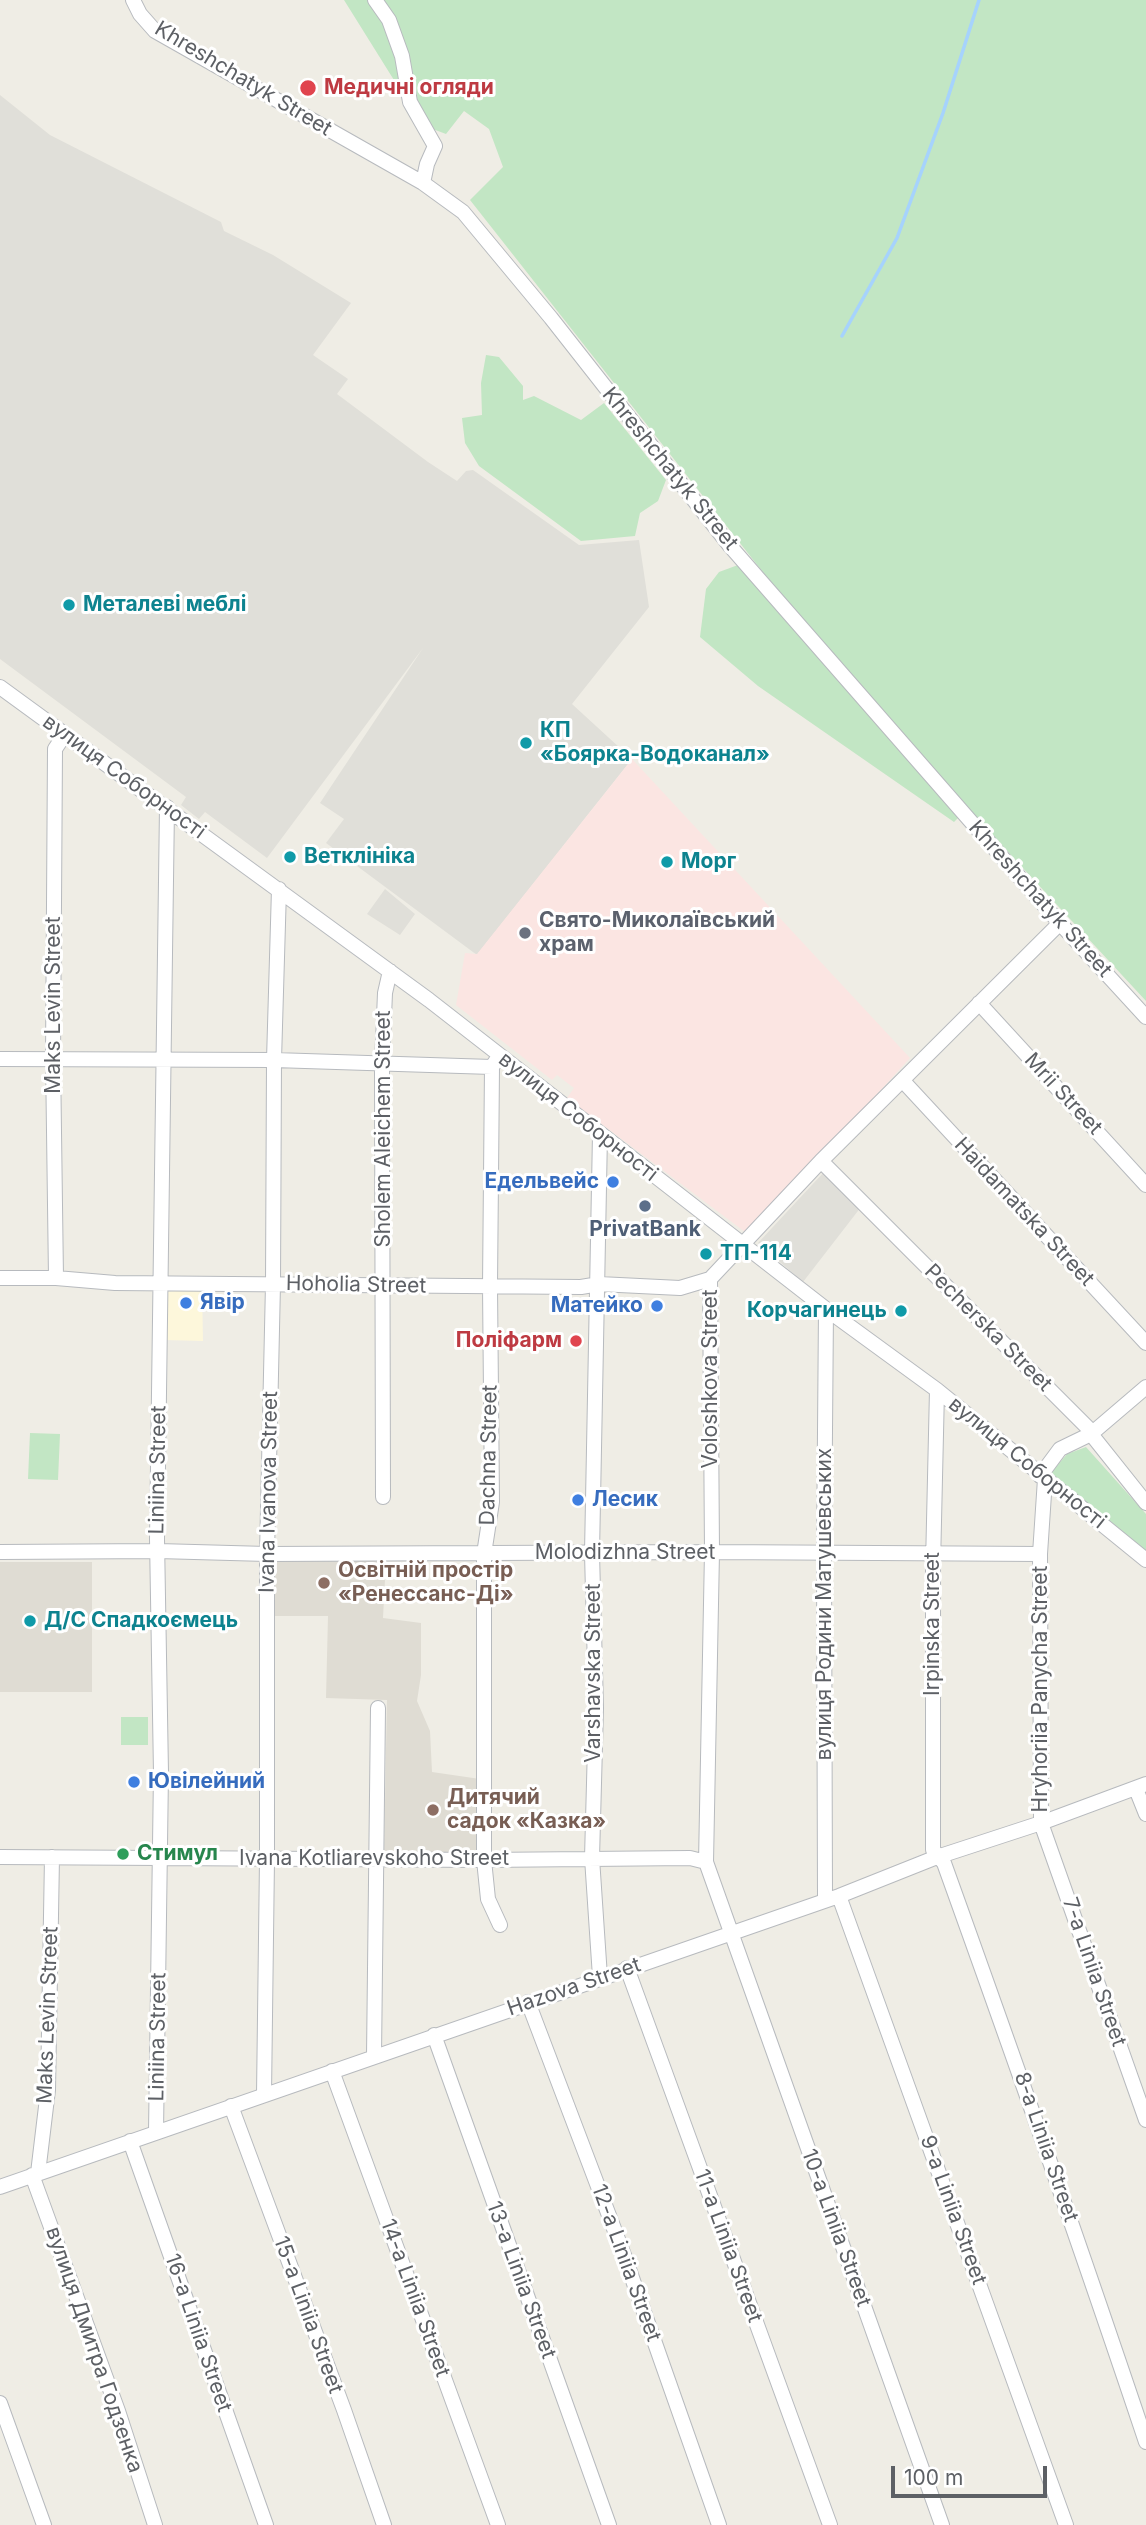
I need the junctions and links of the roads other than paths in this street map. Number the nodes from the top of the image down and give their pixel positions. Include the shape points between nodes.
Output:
1 (132, 0) edge
2 (375, 0) edge
3 (423, 183) junction
4 (0, 687) edge
5 (65, 734) junction
6 (167, 807) junction
7 (279, 889) junction
8 (1060, 923) junction
9 (390, 971) junction
10 (979, 1003) junction
11 (1146, 1017) edge
12 (53, 1058) junction
13 (0, 1059) edge
14 (164, 1059) junction
15 (274, 1060) junction
16 (496, 1061) junction
17 (382, 1064) junction
18 (903, 1081) junction
19 (600, 1134) junction
20 (821, 1161) junction
21 (1146, 1185) edge
22 (742, 1243) junction
23 (0, 1278) edge
24 (56, 1278) junction
25 (710, 1279) junction
26 (161, 1282) junction
27 (273, 1284) junction
28 (599, 1284) junction
29 (383, 1285) junction
30 (490, 1286) junction
31 (827, 1309) junction
32 (1146, 1343) edge
33 (1146, 1387) edge
34 (937, 1390) junction
35 (1091, 1434) junction
36 (1042, 1477) junction
37 (383, 1497) dead end
38 (1146, 1503) edge
39 (158, 1551) junction
40 (0, 1552) edge
41 (712, 1552) junction
42 (484, 1553) junction
43 (592, 1553) junction
44 (824, 1553) junction
45 (267, 1554) junction
46 (933, 1554) junction
47 (1040, 1555) junction
48 (1146, 1560) edge
49 (378, 1708) dead end
50 (1141, 1786) edge
51 (1146, 1814) edge
52 (1041, 1823) junction
53 (0, 1857) edge
54 (52, 1857) junction
55 (937, 1857) junction
56 (160, 1858) junction
57 (592, 1858) junction
58 (267, 1859) junction
59 (376, 1860) junction
60 (484, 1860) junction
61 (706, 1862) junction
62 (832, 1897) junction
63 (500, 1925) dead end
64 (730, 1932) junction
65 (627, 1968) junction
66 (600, 1978) junction
67 (528, 2002) junction
68 (434, 2035) junction
69 (374, 2056) junction
70 (332, 2071) junction
71 (264, 2095) junction
72 (231, 2106) junction
73 (1146, 2120) edge
74 (156, 2132) junction
75 (130, 2141) junction
76 (35, 2174) junction
77 (0, 2187) edge
78 (0, 2403) edge
79 (1146, 2442) edge
80 (44, 2525) edge
81 (155, 2525) edge
82 (266, 2525) edge
83 (384, 2525) edge
84 (498, 2525) edge
85 (609, 2525) edge
86 (719, 2525) edge
87 (830, 2525) edge
88 (942, 2525) edge
89 (1066, 2525) edge

1 - 3 street, Khreshchatyk Street via 155,31
2 - 3 street via 389,20 402,56 410,102 435,146
3 - 8 street, Khreshchatyk Street via 463,212 730,546
4 - 5 street, вулиця Соборності
5 - 6 street, вулиця Соборності
5 - 12 street, Maks Levin Street via 55,749
6 - 7 street, вулиця Соборності
6 - 14 street, Liniina Street
7 - 9 street, вулиця Соборності
7 - 15 street, Ivana Ivanova Street
8 - 10 street, Voloshkova Street
8 - 11 street, Khreshchatyk Street
9 - 16 street, вулиця Соборності
9 - 17 street, Sholem Aleichem Street
10 - 18 street, Voloshkova Street
10 - 21 street, Mrii Street
12 - 13 street
12 - 14 street
12 - 24 street, Maks Levin Street
14 - 15 street
14 - 26 street, Liniina Street
15 - 17 street
15 - 27 street, Ivana Ivanova Street
16 - 17 street
16 - 19 street, вулиця Соборності
16 - 30 street, Dachna Street
17 - 29 street, Sholem Aleichem Street
18 - 20 street, Voloshkova Street
18 - 32 street, Haidamatska Street
19 - 22 street, вулиця Соборності
19 - 28 street, Varshavska Street
20 - 22 street, Voloshkova Street
20 - 35 street, Pecherska Street
22 - 25 street, Voloshkova Street
22 - 31 street, вулиця Соборності
23 - 24 street, Hoholia Street
24 - 26 street, Hoholia Street
25 - 28 street, Hoholia Street via 680,1288
25 - 41 street, Voloshkova Street
26 - 27 street, Hoholia Street
26 - 39 street, Liniina Street
27 - 29 street, Hoholia Street
27 - 45 street, Ivana Ivanova Street
28 - 30 street, Hoholia Street
28 - 43 street, Varshavska Street
29 - 30 street, Hoholia Street
29 - 37 street, Sholem Aleichem Street
30 - 42 street, Dachna Street via 492,1502
31 - 34 street, вулиця Соборності
31 - 44 street, вулиця Родини Матушевських
33 - 35 street
34 - 36 street, вулиця Соборності
34 - 46 street, Irpinska Street
35 - 36 street via 1060,1450
35 - 38 street, Pecherska Street
36 - 47 street, Hryhoriia Panycha Street
36 - 48 street, вулиця Соборності
39 - 40 street, Molodizhna Street
39 - 45 street, Molodizhna Street
39 - 56 street, Liniina Street
41 - 43 street, Molodizhna Street
41 - 44 street, Molodizhna Street
41 - 61 street, Voloshkova Street
42 - 43 street, Molodizhna Street
42 - 45 street, Molodizhna Street
42 - 60 street, Dachna Street
43 - 57 street, Varshavska Street via 596,1708
44 - 46 street, Molodizhna Street
44 - 62 street, вулиця Родини Матушевських
45 - 58 street, Ivana Ivanova Street
46 - 47 street, Molodizhna Street
46 - 55 street, Irpinska Street via 933,1850
47 - 52 street, Hryhoriia Panycha Street
49 - 59 street
50 - 51 street
50 - 52 street, Hazova Street
52 - 55 street, Hazova Street
52 - 73 street, 7-a Liniia Street
53 - 54 street, Ivana Kotliarevskoho Street
54 - 56 street, Ivana Kotliarevskoho Street
54 - 76 street, Maks Levin Street via 48,2090
55 - 62 street, Hazova Street
55 - 79 street, 8-a Liniia Street via 944,1863 1059,2184
56 - 58 street, Ivana Kotliarevskoho Street
56 - 74 street, Liniina Street
57 - 60 street, Ivana Kotliarevskoho Street
57 - 61 street, Ivana Kotliarevskoho Street
57 - 66 street, Varshavska Street
58 - 59 street, Ivana Kotliarevskoho Street
58 - 71 street, Ivana Ivanova Street
59 - 60 street, Ivana Kotliarevskoho Street
59 - 69 street
60 - 63 street, Dachna Street via 488,1899
61 - 64 street, Voloshkova Street
62 - 64 street, Hazova Street
62 - 89 street, 9-a Liniia Street
64 - 65 street, Hazova Street
64 - 88 street, 10-a Liniia Street
65 - 66 street, Hazova Street
65 - 87 street, 11-a Liniia Street
66 - 67 street, Hazova Street
67 - 68 street, Hazova Street
67 - 86 street, 12-a Liniia Street
68 - 69 street, Hazova Street
68 - 85 street, 13-a Liniia Street
69 - 70 street, Hazova Street
70 - 71 street, Hazova Street
70 - 84 street, 14-a Liniia Street
71 - 72 street, Hazova Street
72 - 74 street, Hazova Street
72 - 83 street, 15-a Liniia Street
74 - 75 street, Hazova Street
75 - 76 street, Hazova Street
75 - 82 street, 16-a Liniia Street
76 - 77 street, Hazova Street
76 - 81 street, вулиця Дмитра Годзенка
78 - 80 street

